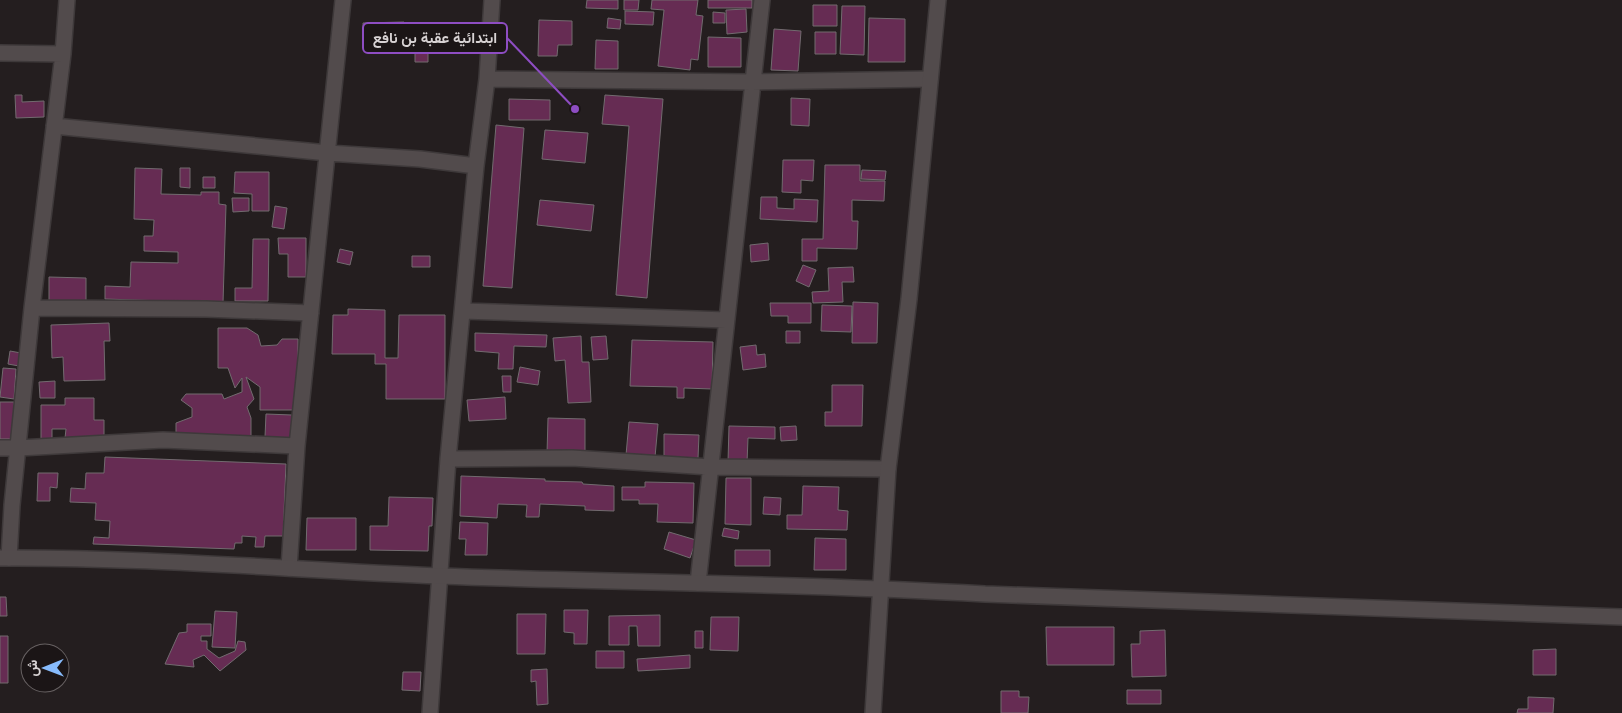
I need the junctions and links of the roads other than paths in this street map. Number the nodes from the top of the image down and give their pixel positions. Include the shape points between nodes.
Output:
1 (67, 0) edge
2 (343, 0) edge
3 (492, 0) edge
4 (762, 0) edge
5 (938, 0) edge
6 (0, 53) edge
7 (63, 54) junction
8 (487, 79) junction
9 (930, 79) junction
10 (752, 82) junction
11 (54, 126) junction
12 (328, 152) junction
13 (476, 166) junction
14 (32, 308) junction
15 (463, 311) junction
16 (311, 312) junction
17 (726, 320) junction
18 (298, 446) junction
19 (0, 448) edge
20 (19, 448) junction
21 (448, 459) junction
22 (710, 467) junction
23 (888, 469) junction
24 (4, 558) edge
25 (290, 568) junction
26 (439, 576) junction
27 (698, 584) junction
28 (882, 587) junction
29 (1622, 617) edge
30 (430, 713) edge
31 (873, 713) edge

1 - 7 street
2 - 12 street
3 - 8 street
4 - 10 street
5 - 9 street
6 - 7 street
7 - 11 street
8 - 10 street
8 - 13 street
9 - 10 street
9 - 23 street via 909,299
10 - 17 street
11 - 12 street
11 - 14 street
12 - 13 street
12 - 16 street
13 - 15 street
14 - 16 street
14 - 20 street
15 - 17 street
15 - 21 street
16 - 18 street
17 - 22 street
18 - 20 street via 163,440
18 - 25 street
19 - 20 street
20 - 24 street
21 - 22 street via 572,458
21 - 26 street
22 - 23 street
22 - 27 street
23 - 28 street
24 - 25 street
25 - 26 street
26 - 27 street
26 - 30 street
27 - 28 street
28 - 29 street via 985,594
28 - 31 street

